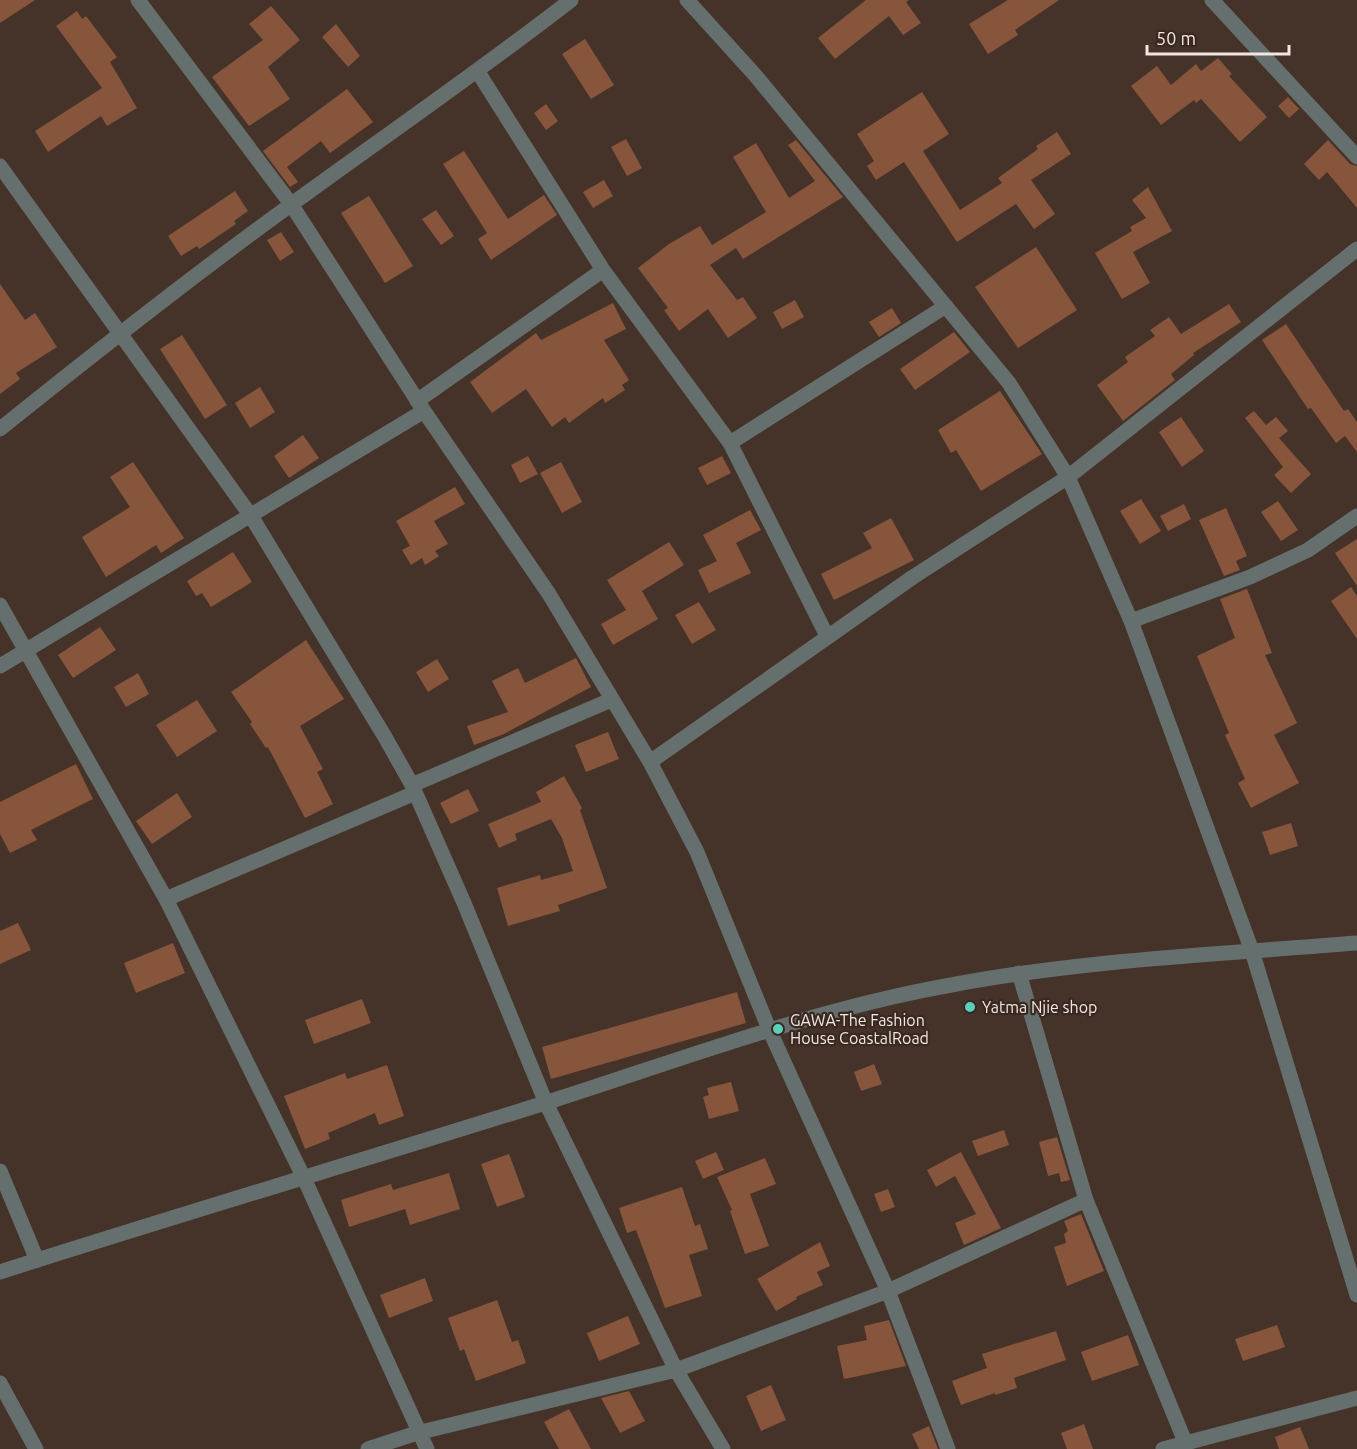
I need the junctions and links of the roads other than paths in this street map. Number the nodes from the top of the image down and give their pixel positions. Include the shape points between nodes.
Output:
1 (138, 0) edge
2 (571, 0) edge
3 (687, 0) edge
4 (1212, 0) edge
5 (478, 72) junction
6 (1357, 157) edge
7 (0, 166) edge
8 (291, 204) junction
9 (1357, 249) edge
10 (603, 270) junction
11 (946, 306) junction
12 (121, 331) junction
13 (421, 406) junction
14 (0, 429) edge
15 (730, 443) junction
16 (1068, 477) junction
17 (250, 516) junction
18 (1357, 516) edge
19 (0, 605) edge
20 (1131, 621) junction
21 (827, 636) junction
22 (27, 651) junction
23 (0, 666) edge
24 (611, 700) junction
25 (650, 762) junction
26 (413, 789) junction
27 (166, 899) junction
28 (1357, 943) edge
29 (1252, 951) junction
30 (1019, 974) junction
31 (769, 1029) junction
32 (546, 1102) junction
33 (0, 1171) edge
34 (303, 1176) junction
35 (1086, 1200) junction
36 (37, 1260) junction
37 (0, 1272) edge
38 (888, 1291) junction
39 (1357, 1295) edge
40 (676, 1370) junction
41 (0, 1383) edge
42 (1357, 1398) edge
43 (417, 1433) junction
44 (1187, 1446) edge
45 (36, 1449) edge
46 (368, 1449) edge
47 (427, 1449) edge
48 (723, 1449) edge
49 (948, 1449) edge
50 (1163, 1449) edge

1 - 8 street
2 - 5 street
3 - 11 street via 755,75
4 - 6 street
5 - 8 street
5 - 10 street
7 - 12 street
8 - 12 street
8 - 13 street
9 - 16 street
10 - 13 street
10 - 15 street
11 - 15 street
11 - 16 street via 1009,383
12 - 14 street
12 - 17 street
13 - 17 street
13 - 24 street via 549,594
15 - 21 street
16 - 20 street
16 - 21 street
17 - 22 street
17 - 26 street
18 - 20 street via 1308,550 1251,577
19 - 22 street
20 - 29 street
21 - 25 street
22 - 23 street
22 - 27 street
24 - 25 street
24 - 26 street
25 - 31 street via 697,852
26 - 27 street
26 - 32 street
27 - 34 street
28 - 29 street
29 - 30 street
29 - 39 street
30 - 31 street via 948,985
30 - 35 street
31 - 32 street
31 - 38 street
32 - 34 street
32 - 40 street
33 - 36 street
34 - 36 street
34 - 43 street
35 - 38 street
35 - 44 street
36 - 37 street
38 - 40 street
38 - 49 street
40 - 43 street
40 - 48 street
41 - 45 street
42 - 44 street
43 - 46 street
43 - 47 street
44 - 50 street

